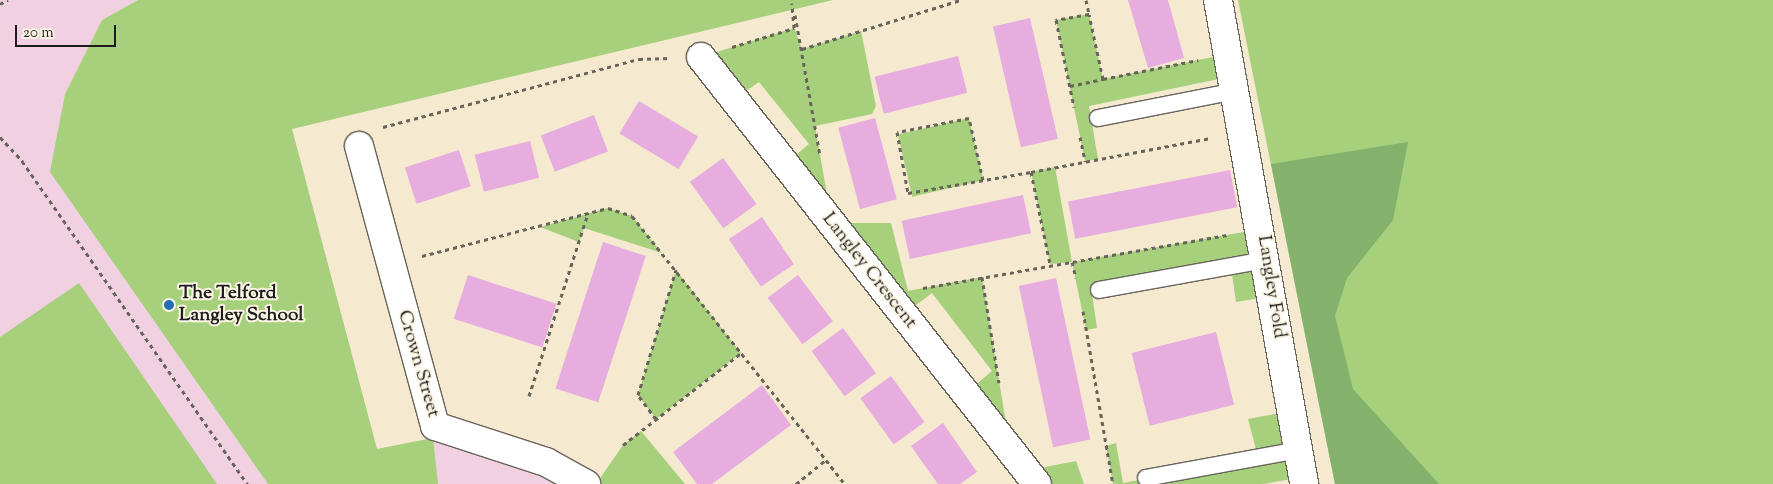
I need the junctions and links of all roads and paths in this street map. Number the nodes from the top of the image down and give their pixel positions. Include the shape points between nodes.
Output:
1 (8, 0) edge
2 (796, 0) edge
3 (960, 0) edge
4 (1086, 0) edge
5 (1218, 0) edge
6 (792, 3) junction
7 (0, 4) edge
8 (1089, 14) junction
9 (802, 49) junction
10 (1228, 54) junction
11 (700, 57) junction
12 (1103, 79) junction
13 (1070, 86) junction
14 (1236, 91) junction
15 (1076, 114) dead end
16 (1098, 118) dead end
17 (1243, 132) junction
18 (1080, 133) dead end
19 (0, 137) edge
20 (358, 146) joint
21 (1085, 161) junction
22 (822, 165) dead end
23 (1031, 172) junction
24 (983, 180) junction
25 (588, 215) junction
26 (1261, 229) junction
27 (1266, 260) junction
28 (1072, 262) junction
29 (390, 264) junction
30 (1050, 264) junction
31 (676, 270) junction
32 (982, 278) junction
33 (1077, 285) dead end
34 (1099, 290) dead end
35 (890, 297) junction
36 (1081, 301) dead end
37 (741, 353) junction
38 (529, 396) dead end
39 (656, 419) junction
40 (997, 433) junction
41 (623, 445) dead end
42 (1298, 450) junction
43 (826, 460) junction
44 (1146, 478) dead end
45 (247, 484) edge
46 (586, 484) edge
47 (796, 484) edge
48 (845, 484) edge
49 (1038, 484) edge
50 (1112, 484) edge
51 (1304, 484) edge

1 - 7 path
2 - 6 path
3 - 9 path
4 - 8 path
5 - 10 street, Langley Fold
6 - 9 path
6 - 11 path via 794,28
8 - 12 path
8 - 13 path via 1056,20
9 - 22 path
10 - 12 path
10 - 14 street, Langley Fold
11 - 20 path via 639,59 387,125
11 - 35 street, Langley Crescent
12 - 13 path
13 - 15 path
14 - 16 lane
14 - 17 street, Langley Fold
17 - 21 path
17 - 26 street, Langley Fold
18 - 21 path
19 - 45 path via 22,160
20 - 29 street, Crown Street
21 - 23 path
23 - 24 path
23 - 30 path
24 - 24 path via 908,192 897,132 969,118
25 - 29 path
25 - 31 path via 608,208 632,216
25 - 38 path
26 - 27 street, Langley Fold
26 - 28 path
27 - 34 lane
27 - 42 street, Langley Fold
28 - 30 path
28 - 33 path
29 - 46 street, Crown Street via 435,426 546,462
30 - 32 path
31 - 37 path
31 - 39 path via 638,395
32 - 35 path
32 - 40 path via 1006,422
35 - 40 street, Langley Crescent
36 - 50 path
37 - 39 path
37 - 43 path
39 - 41 path
40 - 49 street, Langley Crescent
42 - 44 lane
42 - 51 street, Langley Fold
43 - 47 path
43 - 48 path

